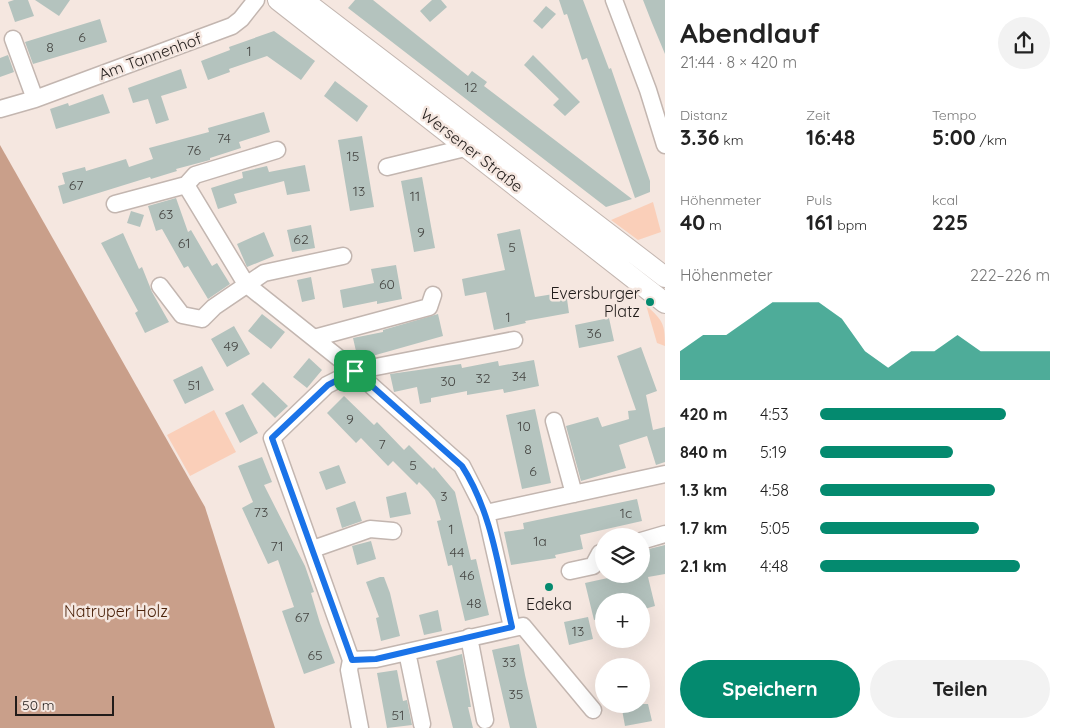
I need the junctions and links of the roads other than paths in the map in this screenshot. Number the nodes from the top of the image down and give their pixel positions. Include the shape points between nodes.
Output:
1 (256, 0) edge
2 (278, 0) edge
3 (302, 0) edge
4 (614, 0) edge
5 (13, 39) dead end
6 (34, 99) junction
7 (0, 109) edge
8 (665, 144) edge
9 (469, 147) junction
10 (277, 150) dead end
11 (387, 167) dead end
12 (186, 186) junction
13 (115, 204) dead end
14 (343, 256) dead end
15 (665, 278) edge
16 (246, 284) junction
17 (160, 286) dead end
18 (433, 295) dead end
19 (665, 303) edge
20 (314, 338) junction
21 (514, 340) dead end
22 (355, 371) junction
23 (554, 421) dead end
24 (665, 474) edge
25 (574, 494) junction
26 (486, 513) junction
27 (393, 531) dead end
28 (665, 534) edge
29 (650, 538) edge
30 (312, 549) junction
31 (595, 564) edge
32 (570, 571) dead end
33 (512, 627) junction
34 (469, 637) junction
35 (407, 652) junction
36 (352, 660) junction
37 (593, 710) dead end
38 (485, 720) dead end
39 (422, 724) dead end
40 (360, 728) edge

1 - 6 street, Am Tannenhof via 232,26
2 - 9 main road, Wersener Straße
3 - 15 main road, Wersener Straße
4 - 8 street
5 - 6 street
6 - 7 street, Am Tannenhof
9 - 11 street
9 - 19 main road, Wersener Straße
10 - 12 street via 195,175
12 - 13 street
12 - 16 street
14 - 16 street via 264,273
16 - 17 street via 202,319 182,315
16 - 20 street
18 - 20 street via 430,307
20 - 22 street
21 - 22 street
22 - 26 street via 462,466
22 - 30 street via 328,385 272,438
23 - 25 street
24 - 25 street
25 - 26 street
26 - 33 street
27 - 30 street via 370,529
28 - 29 street
30 - 36 street
31 - 32 street
33 - 34 street
33 - 37 street via 523,626
34 - 35 street
34 - 38 street
35 - 36 street
35 - 39 street
36 - 40 street via 349,670

